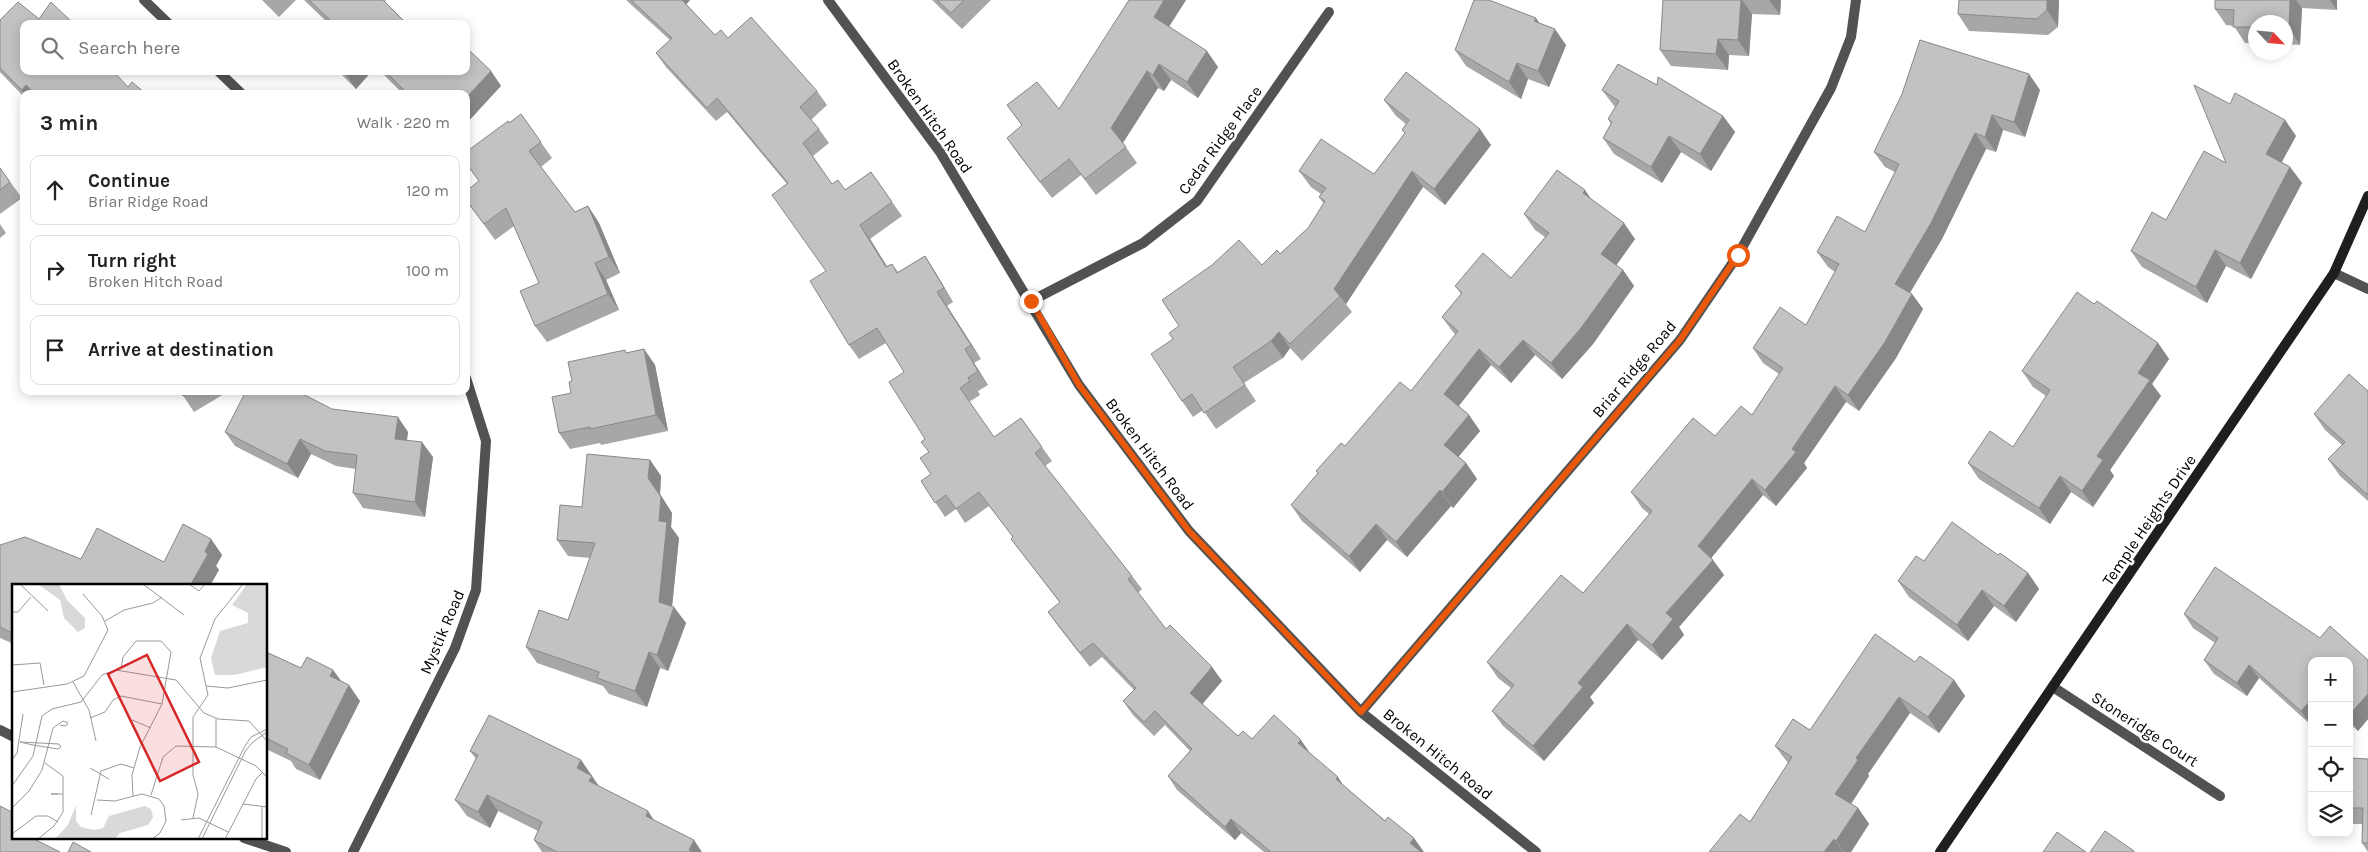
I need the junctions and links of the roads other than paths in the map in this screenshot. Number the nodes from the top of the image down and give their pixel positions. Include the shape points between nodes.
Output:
1 (144, 0) edge
2 (828, 0) edge
3 (1856, 0) edge
4 (1329, 12) dead end
5 (165, 20) edge
6 (222, 75) edge
7 (238, 90) edge
8 (2368, 196) edge
9 (2334, 273) junction
10 (2368, 290) edge
11 (1031, 301) junction
12 (470, 391) edge
13 (2054, 687) junction
14 (1361, 712) junction
15 (0, 730) edge
16 (12, 736) edge
17 (2220, 796) dead end
18 (250, 840) edge
19 (286, 852) edge
20 (353, 852) edge
21 (1536, 852) edge
22 (1940, 852) edge

1 - 5 street
2 - 11 street, Broken Hitch Road via 940,152
3 - 14 street, Briar Ridge Road via 1851,37 1831,88 1738,255 1680,340
4 - 11 street, Cedar Ridge Place via 1197,201 1143,243
6 - 7 street
8 - 9 street, Temple Heights Drive
9 - 10 street
9 - 13 street, Temple Heights Drive
11 - 14 street, Broken Hitch Road via 1079,385 1189,531
12 - 20 street, Mystik Road via 486,441 476,590 455,648
13 - 17 street, Stoneridge Court
13 - 22 street, Temple Heights Drive
14 - 21 street, Broken Hitch Road
15 - 16 street
18 - 19 street

